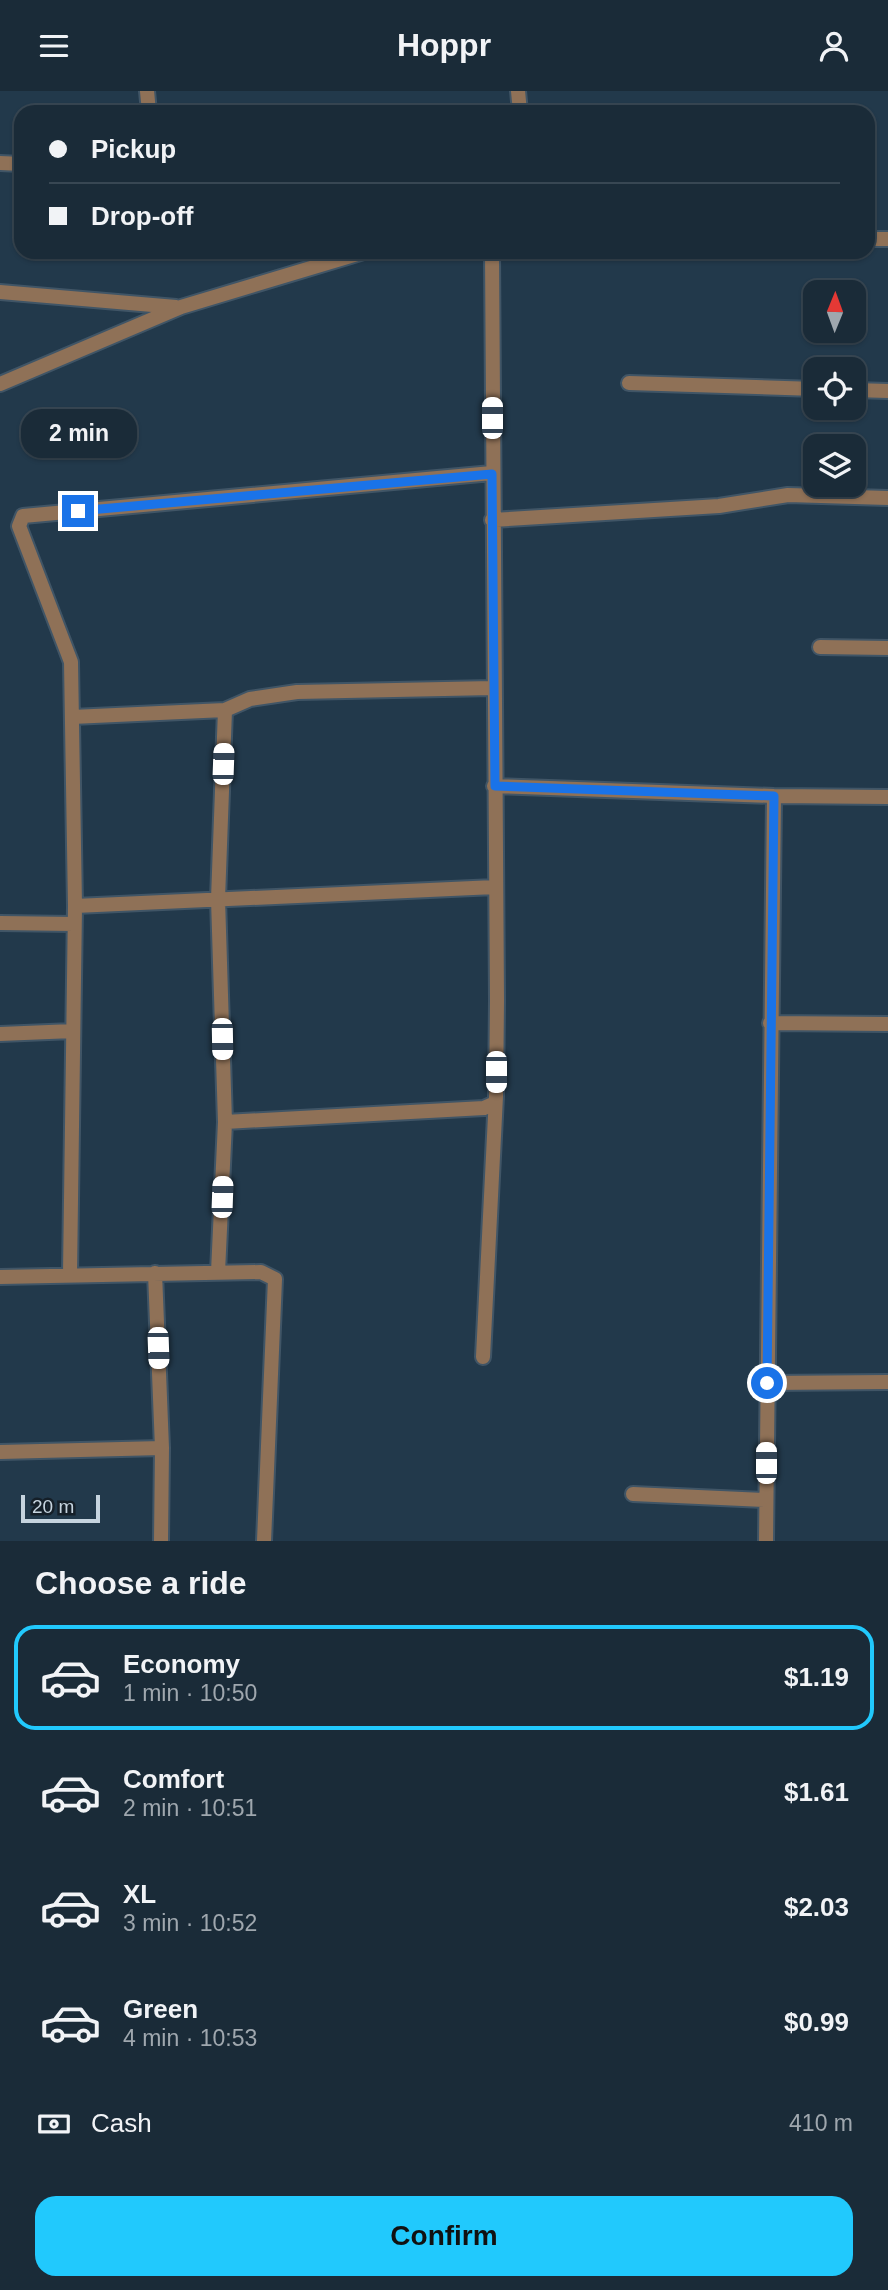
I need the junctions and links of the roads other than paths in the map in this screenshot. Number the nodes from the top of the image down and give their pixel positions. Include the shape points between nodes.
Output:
1 (341, 259) edge
2 (492, 259) edge
3 (0, 292) edge
4 (181, 307) junction
5 (629, 383) dead end
6 (0, 384) edge
7 (803, 389) edge
8 (866, 390) edge
9 (888, 391) edge
10 (492, 474) junction
11 (888, 498) edge
12 (492, 520) junction
13 (820, 647) dead end
14 (888, 648) edge
15 (493, 688) junction
16 (225, 710) junction
17 (72, 717) junction
18 (495, 786) junction
19 (774, 796) junction
20 (888, 797) edge
21 (495, 887) junction
22 (218, 899) junction
23 (75, 906) junction
24 (0, 923) edge
25 (74, 924) junction
26 (770, 1023) junction
27 (888, 1024) edge
28 (73, 1031) junction
29 (0, 1034) edge
30 (493, 1104) junction
31 (225, 1122) junction
32 (219, 1272) junction
33 (155, 1273) junction
34 (70, 1274) junction
35 (0, 1277) edge
36 (483, 1357) dead end
37 (888, 1382) edge
38 (767, 1383) junction
39 (162, 1448) junction
40 (0, 1453) edge
41 (634, 1494) dead end
42 (766, 1500) junction
43 (161, 1541) edge
44 (264, 1541) edge
45 (766, 1541) edge

1 - 4 street
2 - 10 street
3 - 4 street
4 - 6 street
5 - 7 street
8 - 9 street
10 - 12 street
10 - 17 street via 23,516 19,526 71,662
11 - 12 street via 788,495 719,506
12 - 15 street
13 - 14 street
15 - 16 street via 297,692 250,699
15 - 18 street
16 - 17 street
16 - 22 street
17 - 23 street
18 - 19 street
18 - 21 street
19 - 20 street
19 - 26 street
21 - 22 street
21 - 30 street
22 - 23 street
22 - 31 street
23 - 25 street
24 - 25 street
25 - 28 street
26 - 27 street
26 - 38 street
28 - 29 street
28 - 34 street
30 - 31 street
30 - 36 street
31 - 32 street
32 - 33 street
32 - 44 street via 261,1272 275,1279
33 - 34 street
33 - 39 street
34 - 35 street
37 - 38 street
38 - 42 street
39 - 40 street
39 - 43 street
41 - 42 street
42 - 45 street

